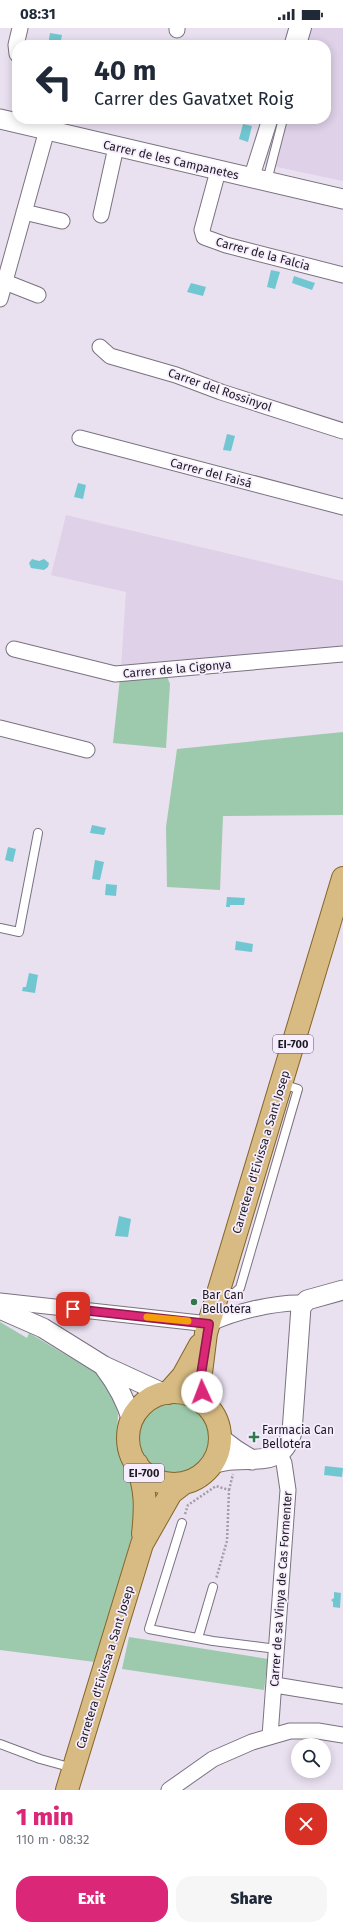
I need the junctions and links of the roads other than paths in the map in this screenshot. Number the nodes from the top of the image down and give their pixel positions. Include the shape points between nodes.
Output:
1 (20, 28) edge
2 (297, 28) edge
3 (306, 28) edge
4 (17, 40) edge
5 (293, 40) edge
6 (303, 40) edge
7 (0, 119) edge
8 (12, 122) edge
9 (21, 124) edge
10 (269, 124) edge
11 (282, 124) edge
12 (47, 130) junction
13 (116, 147) junction
14 (218, 171) junction
15 (259, 180) junction
16 (343, 199) edge
17 (24, 212) junction
18 (101, 215) dead end
19 (62, 221) dead end
20 (343, 275) edge
21 (5, 282) junction
22 (38, 295) dead end
23 (0, 299) edge
24 (100, 347) dead end
25 (343, 431) edge
26 (80, 438) dead end
27 (343, 508) edge
28 (14, 649) dead end
29 (343, 654) edge
30 (0, 728) edge
31 (86, 750) dead end
32 (38, 833) dead end
33 (343, 878) edge
34 (0, 928) edge
35 (343, 1290) edge
36 (0, 1301) edge
37 (303, 1303) junction
38 (0, 1309) edge
39 (207, 1328) junction
40 (104, 1366) junction
41 (166, 1393) junction
42 (204, 1404) junction
43 (132, 1421) junction
44 (220, 1438) junction
45 (280, 1454) junction
46 (252, 1460) junction
47 (136, 1464) junction
48 (212, 1464) junction
49 (184, 1483) junction
50 (182, 1523) road end
51 (142, 1544) junction
52 (213, 1587) road end
53 (198, 1638) junction
54 (277, 1649) junction
55 (275, 1685) junction
56 (343, 1696) edge
57 (343, 1735) edge
58 (270, 1736) junction
59 (0, 1744) edge
60 (74, 1768) junction
61 (67, 1790) edge
62 (169, 1790) edge

1 - 4 street
2 - 5 street
3 - 6 lane
7 - 8 street, Carrer de les Campanetes
9 - 12 street, Carrer de les Campanetes
10 - 15 street
11 - 15 lane
12 - 13 street, Carrer de les Campanetes
12 - 17 street
13 - 14 street, Carrer de les Campanetes
13 - 18 street
14 - 15 street, Carrer de les Campanetes
14 - 20 street, Carrer de la Falcia via 202,230 204,237
15 - 16 street, Carrer de les Campanetes
17 - 19 street
17 - 21 street
21 - 22 street
21 - 23 street
24 - 25 street, Carrer del Rossinyol via 110,356 176,375
26 - 27 street, Carrer del Faisá
28 - 29 street, Carrer de la Cigonya via 115,674
30 - 31 street
32 - 34 lane via 19,932
33 - 39 main road, Carretera d'Eivissa a Sant Josep / EI-700
35 - 37 street via 314,1297
36 - 39 street
37 - 39 street via 229,1315
37 - 45 street via 299,1325 292,1432
38 - 40 street via 43,1328
39 - 41 main road, Carretera d'Eivissa a Sant Josep / EI-700 via 183,1376
39 - 42 main road, Carretera d'Eivissa a Sant Josep / EI-700 via 200,1381
40 - 41 street
40 - 43 street via 128,1406
41 - 42 main road, EI-700 via 187,1394
41 - 43 main road, EI-700 via 144,1403
42 - 44 main road, EI-700 via 216,1419
43 - 47 main road, EI-700 via 129,1444
44 - 46 street
44 - 48 main road, EI-700
45 - 46 street
45 - 54 street, Carrer de sa Vinya de Cas Formenter via 288,1490
46 - 48 street
47 - 49 main road, EI-700 via 157,1481
47 - 51 main road, Carretera d'Eivissa a Sant Josep / EI-700 via 143,1483 146,1504
48 - 49 main road, EI-700 via 199,1476
49 - 51 main road, Carretera d'Eivissa a Sant Josep / EI-700 via 171,1493
50 - 53 lane via 149,1629
51 - 60 main road, Carretera d'Eivissa a Sant Josep / EI-700
52 - 53 lane
53 - 54 lane
54 - 55 street, Carrer de sa Vinya de Cas Formenter
55 - 56 street
55 - 58 street, Carrer de sa Vinya de Cas Formenter
57 - 58 street via 318,1731 290,1731
58 - 62 street via 213,1759
59 - 60 lane
60 - 61 main road, Carretera d'Eivissa a Sant Josep / EI-700

